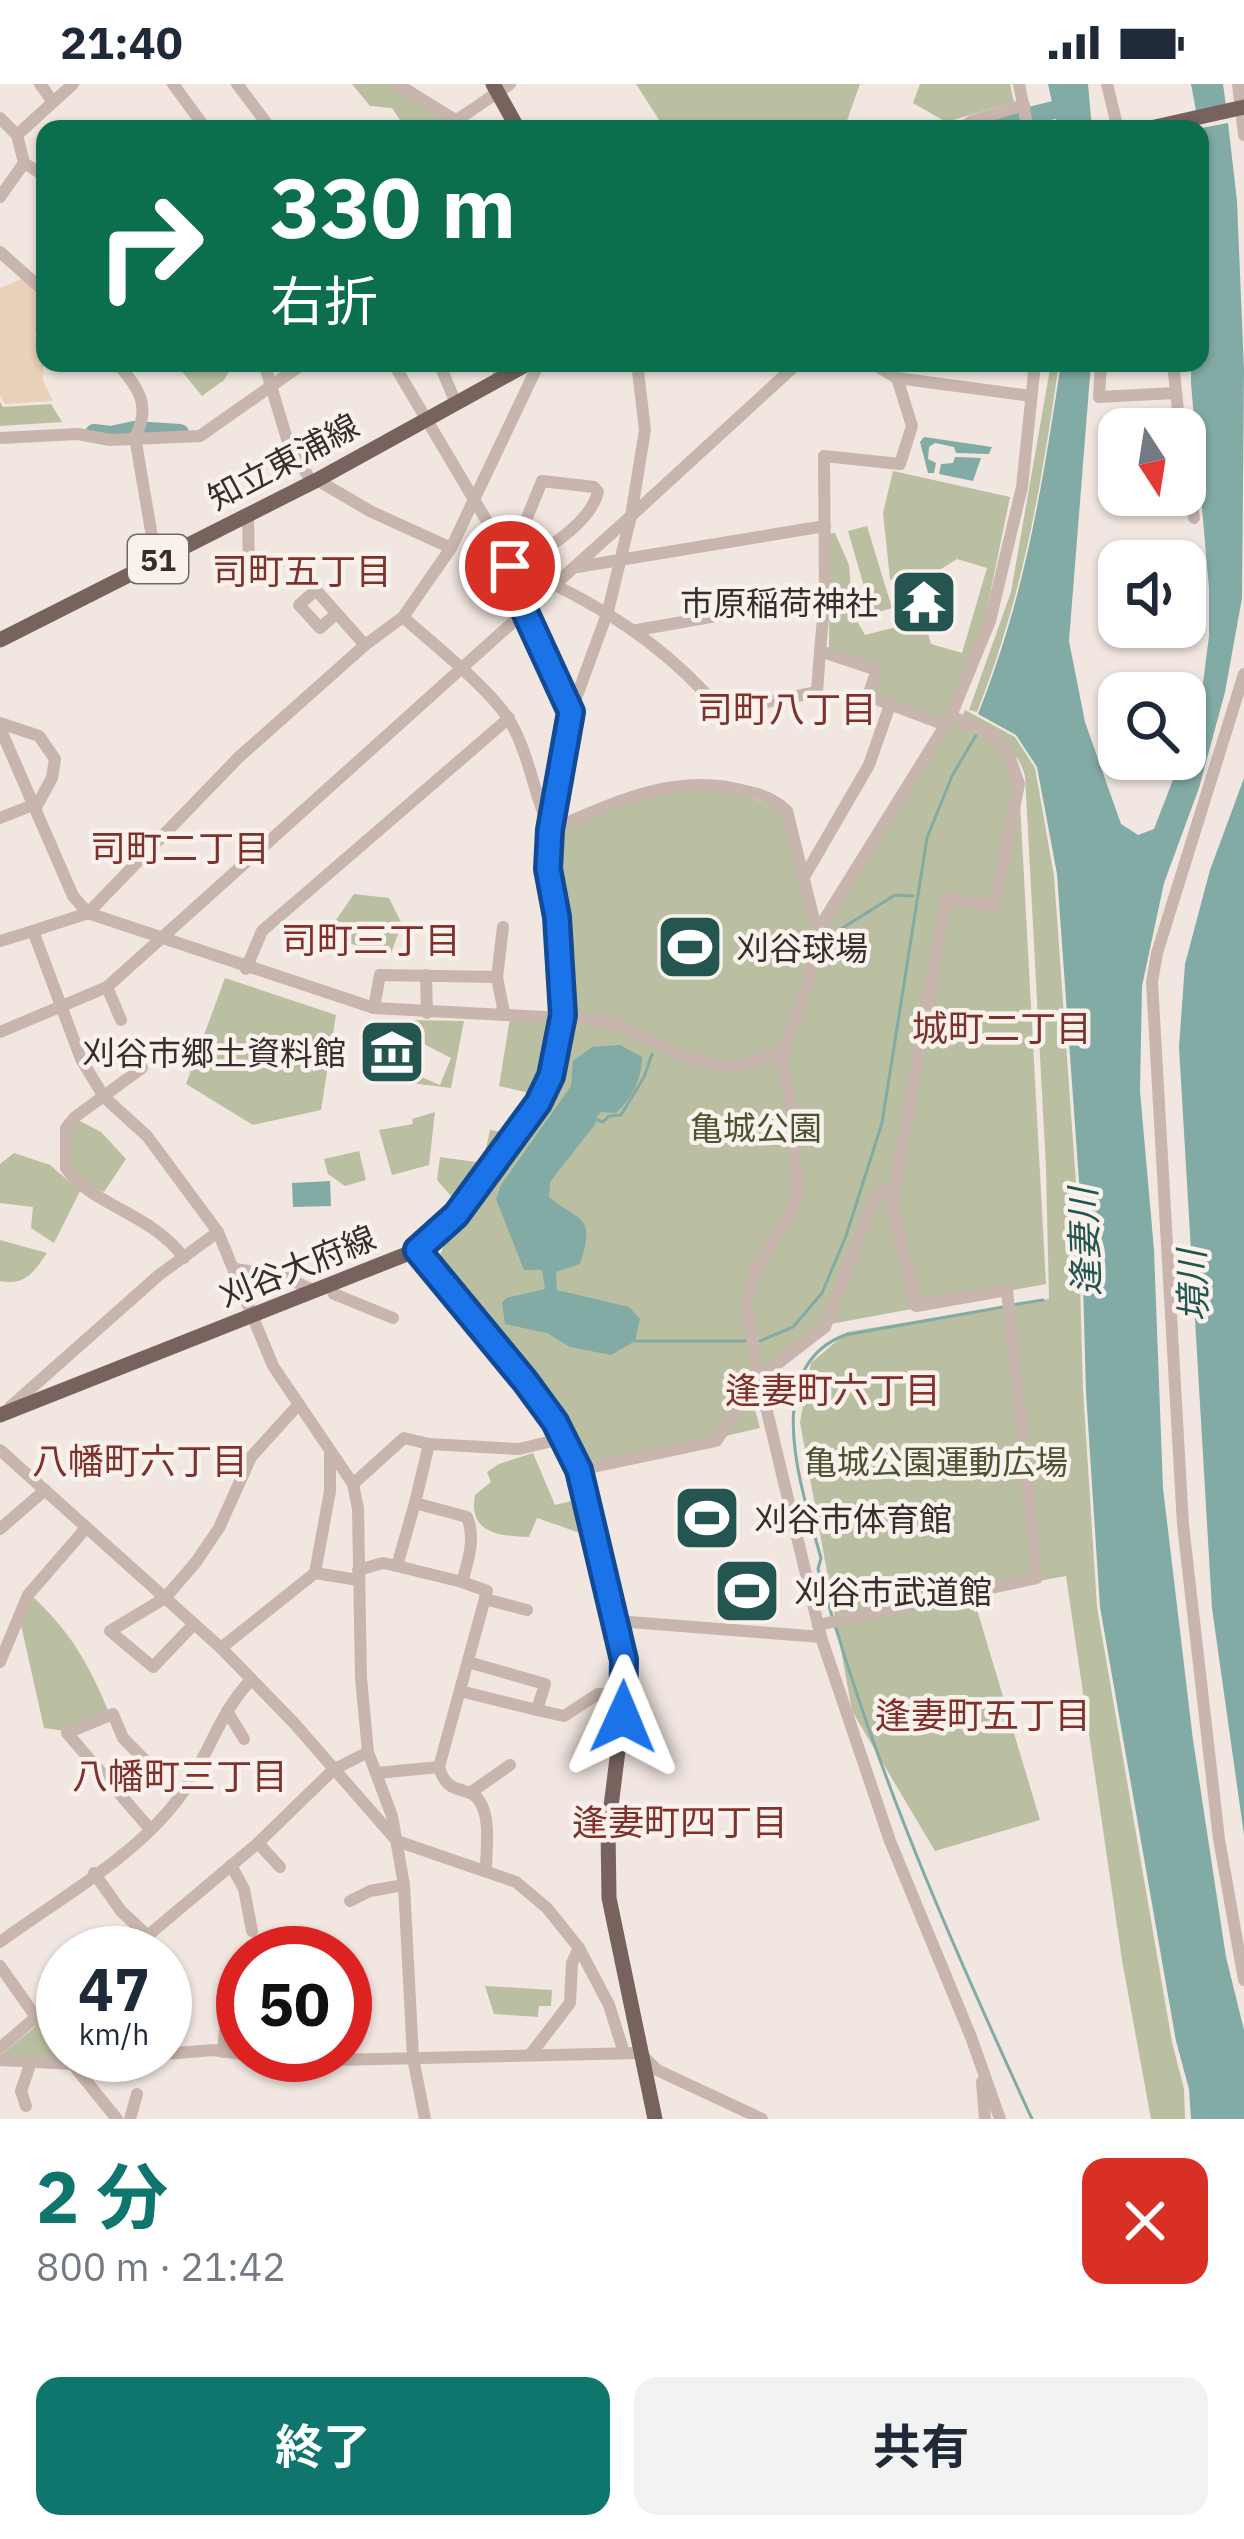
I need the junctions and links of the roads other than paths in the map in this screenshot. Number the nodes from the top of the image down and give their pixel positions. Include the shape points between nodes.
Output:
1 (40, 84) edge
2 (73, 84) edge
3 (172, 84) edge
4 (237, 84) edge
5 (397, 84) edge
6 (1019, 84) edge
7 (1107, 84) edge
8 (1238, 84) edge
9 (500, 87) edge
10 (53, 102) junction
11 (1024, 105) junction
12 (1240, 108) edge
13 (199, 120) edge
14 (264, 120) edge
15 (458, 120) joint
16 (514, 120) edge
17 (975, 120) edge
18 (1026, 120) edge
19 (1116, 120) edge
20 (1193, 120) edge
21 (6, 127) edge
22 (1244, 135) edge
23 (24, 163) junction
24 (36, 170) edge
25 (0, 197) edge
26 (0, 252) edge
27 (36, 284) edge
28 (124, 372) edge
29 (266, 372) edge
30 (290, 372) edge
31 (399, 372) edge
32 (444, 372) edge
33 (495, 372) edge
34 (535, 372) edge
35 (638, 372) edge
36 (788, 372) edge
37 (886, 372) edge
38 (1034, 372) edge
39 (1100, 372) edge
40 (1173, 372) edge
41 (897, 379) junction
42 (269, 386) junction
43 (1174, 393) junction
44 (1031, 396) junction
45 (455, 401) junction
46 (1176, 408) edge
47 (424, 418) junction
48 (135, 436) junction
49 (0, 439) edge
50 (315, 482) junction
51 (472, 500) junction
52 (248, 514) junction
53 (631, 516) junction
54 (825, 526) junction
55 (498, 540) junction
56 (451, 548) junction
57 (156, 560) junction
58 (618, 562) junction
59 (510, 566) junction
60 (577, 567) junction
61 (249, 573) dead end
62 (557, 586) junction
63 (825, 597) junction
64 (608, 611) junction
65 (336, 614) dead end
66 (526, 614) junction
67 (403, 617) junction
68 (637, 630) junction
69 (0, 640) edge
70 (365, 645) junction
71 (820, 651) junction
72 (460, 670) junction
73 (1244, 674) edge
74 (890, 705) junction
75 (571, 712) junction
76 (509, 718) junction
77 (948, 721) junction
78 (0, 725) edge
79 (34, 807) junction
80 (0, 818) edge
81 (550, 830) junction
82 (803, 878) junction
83 (88, 913) junction
84 (821, 926) junction
85 (502, 927) dead end
86 (34, 931) junction
87 (158, 939) junction
88 (0, 941) edge
89 (246, 969) junction
90 (427, 975) junction
91 (497, 977) junction
92 (106, 987) junction
93 (62, 1008) junction
94 (374, 1008) junction
95 (428, 1013) junction
96 (504, 1013) junction
97 (563, 1015) junction
98 (121, 1020) dead end
99 (0, 1032) edge
100 (781, 1055) junction
101 (142, 1068) dead end
102 (104, 1097) junction
103 (895, 1187) junction
104 (218, 1232) junction
105 (417, 1250) junction
106 (184, 1258) junction
107 (235, 1268) junction
108 (322, 1288) junction
109 (253, 1317) junction
110 (393, 1318) dead end
111 (759, 1378) junction
112 (299, 1404) junction
113 (0, 1415) edge
114 (565, 1438) junction
115 (429, 1444) junction
116 (0, 1450) edge
117 (330, 1454) junction
118 (579, 1470) junction
119 (352, 1484) junction
120 (45, 1490) junction
121 (415, 1503) junction
122 (86, 1528) junction
123 (0, 1529) edge
124 (397, 1566) junction
125 (315, 1573) junction
126 (358, 1575) junction
127 (463, 1582) junction
128 (166, 1598) junction
129 (485, 1599) junction
130 (527, 1610) dead end
131 (617, 1621) junction
132 (194, 1624) junction
133 (819, 1631) junction
134 (221, 1648) junction
135 (1, 1653) edge
136 (468, 1662) junction
137 (250, 1680) junction
138 (460, 1691) junction
139 (625, 1695) junction
140 (537, 1710) junction
141 (227, 1711) junction
142 (244, 1739) dead end
143 (368, 1752) junction
144 (511, 1765) dead end
145 (440, 1767) junction
146 (334, 1770) junction
147 (377, 1773) junction
148 (470, 1793) junction
149 (180, 1796) junction
150 (150, 1829) junction
151 (397, 1841) junction
152 (258, 1843) junction
153 (231, 1865) junction
154 (280, 1867) dead end
155 (486, 1869) junction
156 (94, 1873) junction
157 (404, 1885) junction
158 (350, 1901) dead end
159 (137, 1926) edge
160 (162, 1926) edge
161 (251, 1926) edge
162 (0, 1942) edge
163 (579, 1948) junction
164 (0, 1966) edge
165 (1244, 1980) edge
166 (36, 2017) joint
167 (0, 2048) edge
168 (632, 2054) junction
169 (530, 2055) junction
170 (413, 2058) junction
171 (372, 2059) edge
172 (0, 2060) edge
173 (36, 2061) edge
174 (31, 2062) junction
175 (981, 2069) junction
176 (87, 2082) edge
177 (137, 2094) dead end
178 (26, 2106) dead end
179 (117, 2119) edge
180 (130, 2119) edge
181 (425, 2119) edge
182 (655, 2119) edge
183 (762, 2119) edge
184 (985, 2119) edge
185 (1000, 2119) edge

1 - 10 street
2 - 10 street
3 - 13 street
4 - 14 street
5 - 15 street
6 - 11 street
7 - 19 street
8 - 12 street
9 - 15 street
9 - 16 main road
10 - 21 street
11 - 17 street
11 - 18 street
12 - 20 main road
12 - 22 street
21 - 23 street
23 - 24 street
23 - 25 street
26 - 27 street
28 - 48 street via 144,400
29 - 42 street
30 - 42 street
31 - 47 street
32 - 45 street
33 - 45 main road, 知立東浦線 / 51
34 - 51 street
35 - 53 street via 645,430
36 - 53 street
37 - 41 street
38 - 44 street
39 - 43 street via 1099,397
40 - 43 street
41 - 44 street
41 - 54 street via 912,426 900,464 824,456
42 - 48 street via 200,436
42 - 50 street via 287,439
43 - 46 street
44 - 77 street via 1006,562
45 - 47 main road, 知立東浦線 / 51
47 - 50 main road, 知立東浦線 / 51
47 - 51 street
48 - 49 street
48 - 57 street
50 - 52 main road, 知立東浦線 / 51
50 - 56 street
51 - 55 street
51 - 56 street
52 - 57 main road, 知立東浦線 / 51
52 - 61 street
53 - 58 street
53 - 60 street
54 - 58 street
54 - 63 street
55 - 59 street
55 - 59 street via 522,530 542,482 598,492 594,508
56 - 67 street
57 - 69 main road, 知立東浦線 / 51
58 - 60 street
58 - 64 street
59 - 66 street
60 - 62 street
62 - 64 street
62 - 66 street
63 - 68 street
63 - 71 street
64 - 68 street
64 - 75 street
65 - 70 street
66 - 72 street
66 - 75 street
67 - 70 street
67 - 72 street
68 - 71 street via 721,711 817,692
70 - 83 street via 238,757
71 - 74 street via 877,670 868,696
72 - 76 street
72 - 87 street
73 - 165 street via 1152,982 1184,1546
74 - 77 street
74 - 82 street via 869,765
75 - 81 street
76 - 81 street
76 - 89 street via 262,931
77 - 84 street
77 - 103 street via 988,733 1009,755 1019,784 994,906 946,899
78 - 79 street
78 - 79 street via 50,746 52,778
79 - 80 street
79 - 83 street
81 - 82 street via 666,785 709,782 776,800 787,811
81 - 97 street
82 - 84 street
83 - 86 street
83 - 87 street
84 - 100 street
85 - 91 street
86 - 88 street
86 - 93 street
87 - 89 street
87 - 92 street
89 - 94 street
90 - 91 street
90 - 94 street via 380,975
90 - 95 street
91 - 96 street
92 - 93 street
92 - 98 street
93 - 99 street
93 - 102 street
94 - 95 street
95 - 96 street
96 - 97 street
97 - 100 street via 622,1025 716,1066
97 - 105 street via 538,1103 456,1215
100 - 111 street via 797,1192 746,1303
101 - 102 street
102 - 104 street via 147,1136
102 - 106 street via 66,1128 66,1168 86,1190 168,1236
103 - 111 street via 875,1197 825,1327
103 - 133 street via 892,1205 916,1306 1007,1290 1036,1579
104 - 106 street
104 - 107 street
105 - 108 main road, 刈谷大府線
105 - 114 main road, 刈谷大府線
106 - 113 street
107 - 108 street
107 - 109 street
108 - 109 main road, 刈谷大府線
108 - 110 street
109 - 112 street
109 - 113 main road, 刈谷大府線
111 - 118 street via 716,1441
111 - 133 street
112 - 117 street
112 - 128 street via 250,1457 219,1528
114 - 115 street via 519,1449
114 - 118 main road, 刈谷大府線
115 - 119 street via 404,1438
115 - 121 street
116 - 120 street
117 - 119 street
117 - 125 street
118 - 131 main road, 刈谷大府線
119 - 126 street
120 - 122 street
120 - 123 street
121 - 124 street
121 - 127 street via 471,1522
122 - 128 street
122 - 135 street via 28,1595
124 - 126 street via 382,1563
124 - 127 street
125 - 126 street
125 - 134 street
126 - 143 street
127 - 129 street via 485,1588
128 - 132 street
128 - 132 street via 110,1631 153,1667
129 - 130 street
129 - 136 street
131 - 133 street
131 - 139 main road, 刈谷大府線
132 - 134 street
133 - 175 street
134 - 137 street
136 - 138 street
136 - 140 street via 543,1682
137 - 141 street
137 - 146 street
138 - 140 street
138 - 145 street
139 - 140 street via 598,1694 564,1716
139 - 168 main road, 刈谷大府線 via 607,1859
141 - 142 street
141 - 149 street
143 - 146 street
143 - 147 street
144 - 148 street
145 - 147 street
145 - 148 street via 453,1790
146 - 151 street
146 - 152 street
147 - 151 street
148 - 155 street via 485,1824
149 - 150 street
149 - 150 street via 123,1738 113,1714 67,1733
150 - 156 street
151 - 155 street
151 - 157 street
152 - 153 street
152 - 154 street
153 - 160 street
153 - 161 street
155 - 163 street via 532,1895
156 - 159 street
156 - 162 street
157 - 158 street
157 - 170 street
163 - 168 street
163 - 169 street via 570,2003
164 - 166 street
166 - 167 street
168 - 169 street
168 - 182 main road, 刈谷大府線
168 - 183 street
169 - 170 street
170 - 171 street
170 - 181 street
172 - 174 street
173 - 174 street
174 - 178 street via 21,2091
175 - 184 street
175 - 185 street
176 - 179 street
177 - 180 street

